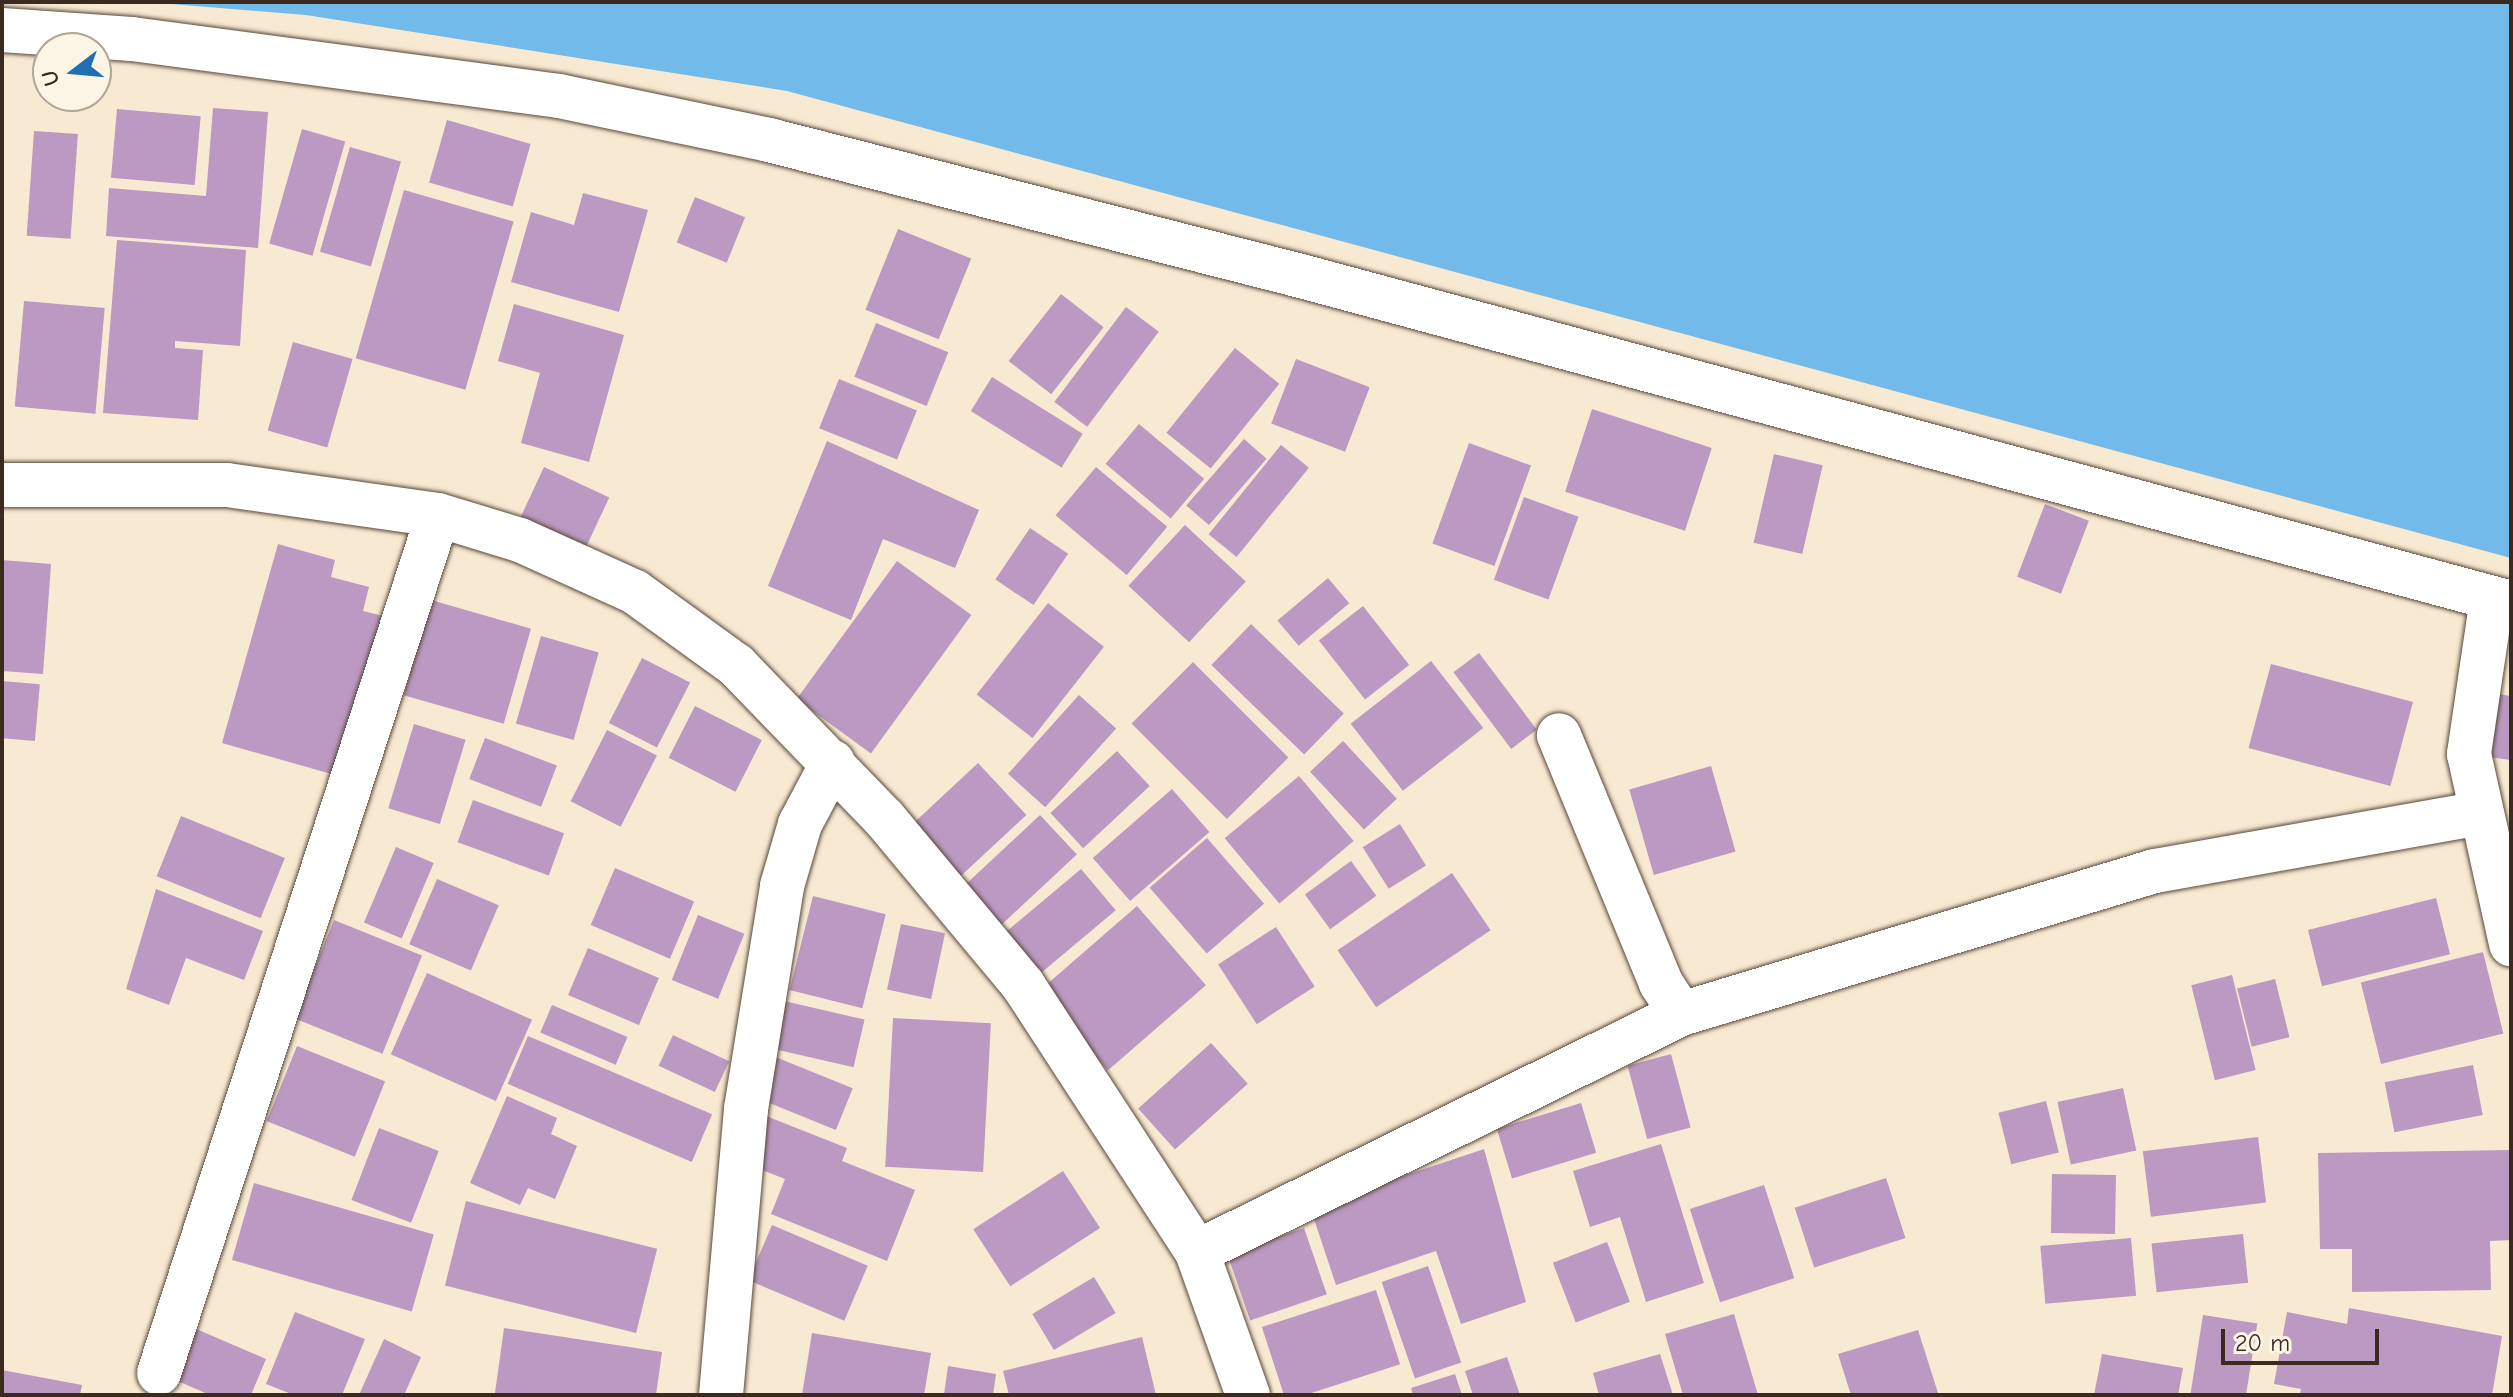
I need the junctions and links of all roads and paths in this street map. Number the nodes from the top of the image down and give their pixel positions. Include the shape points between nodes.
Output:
1 (2, 30) edge
2 (2, 485) edge
3 (438, 515) junction
4 (2501, 600) edge
5 (1559, 735) dead end
6 (833, 762) junction
7 (2481, 813) junction
8 (2511, 944) edge
9 (1681, 1014) junction
10 (1197, 1252) junction
11 (159, 1373) dead end
12 (721, 1395) edge
13 (1248, 1395) edge

1 - 4 street via 132,39 559,96 769,140
2 - 3 street via 227,485
3 - 6 street via 520,540 635,592 736,665
3 - 11 street
4 - 7 street via 2470,731
5 - 9 street via 1661,983
6 - 10 street via 1023,985
6 - 12 street via 800,824 782,886 746,1109
7 - 8 street
7 - 9 street via 2155,871
9 - 10 street
10 - 13 street

